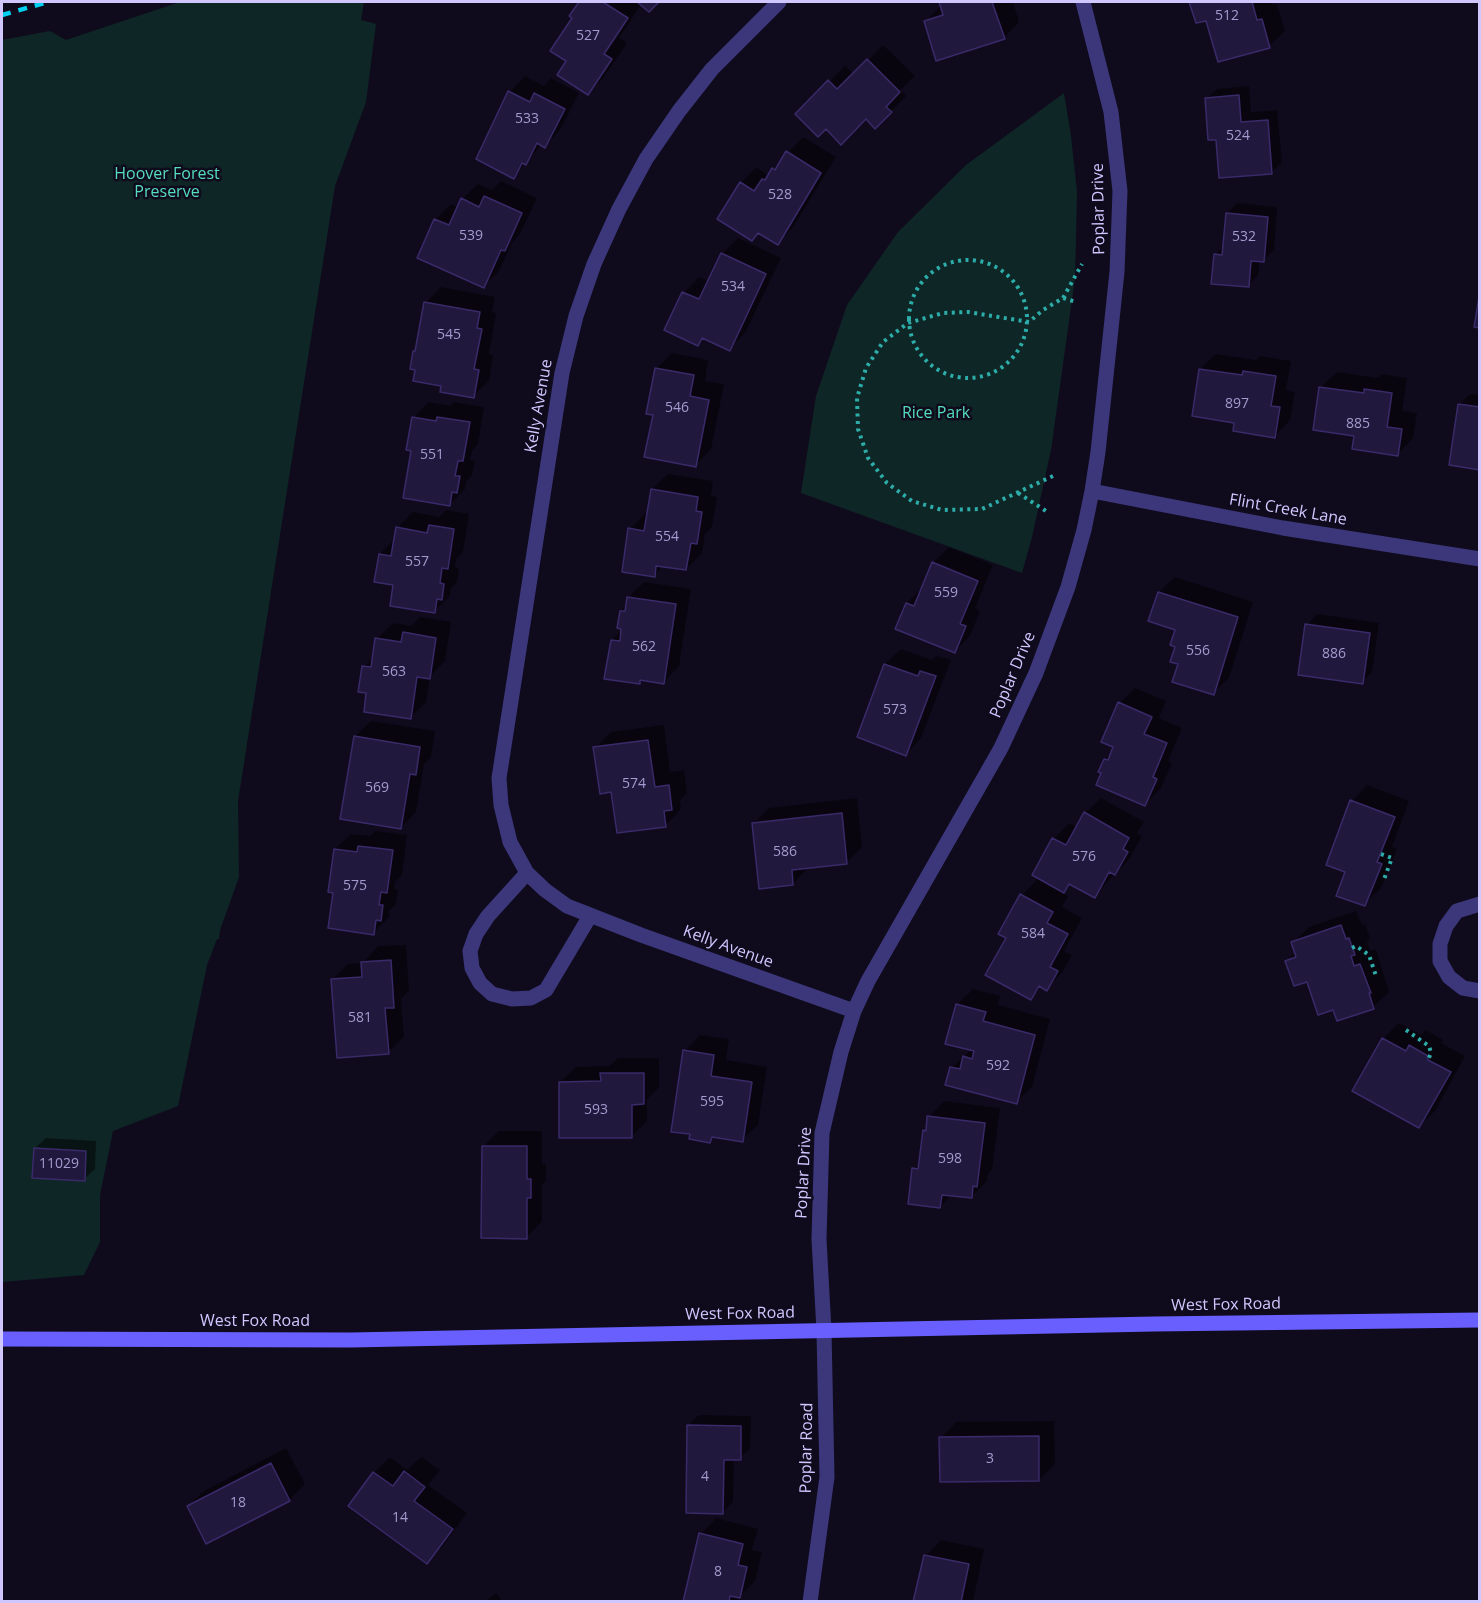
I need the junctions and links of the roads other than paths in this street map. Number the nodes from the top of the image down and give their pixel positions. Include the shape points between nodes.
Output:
1 (780, 2) edge
2 (1083, 2) edge
3 (1092, 491) junction
4 (1479, 559) edge
5 (527, 873) junction
6 (1479, 904) edge
7 (590, 916) junction
8 (1479, 991) edge
9 (854, 1011) junction
10 (1479, 1320) edge
11 (824, 1331) junction
12 (2, 1339) edge
13 (810, 1602) edge

1 - 5 street, Kelly Avenue via 712,69 646,159 618,209 576,316 562,373 499,778 510,842
2 - 3 street, Poplar Drive via 1111,112 1120,191 1118,272
3 - 4 street, Flint Creek Lane via 1283,528
3 - 9 street, Poplar Drive via 1068,587 1036,673 1001,748
5 - 7 street, Kelly Avenue via 567,906
5 - 7 street via 488,916 470,951 472,968 492,994 531,998 546,990
6 - 8 street via 1457,911 1440,944 1440,962 1449,977 1463,988
7 - 9 street, Kelly Avenue
9 - 11 street, Poplar Drive via 822,1133 819,1239
10 - 11 street, West Fox Road
11 - 12 street, West Fox Road via 351,1340
11 - 13 street, Poplar Road via 827,1477

